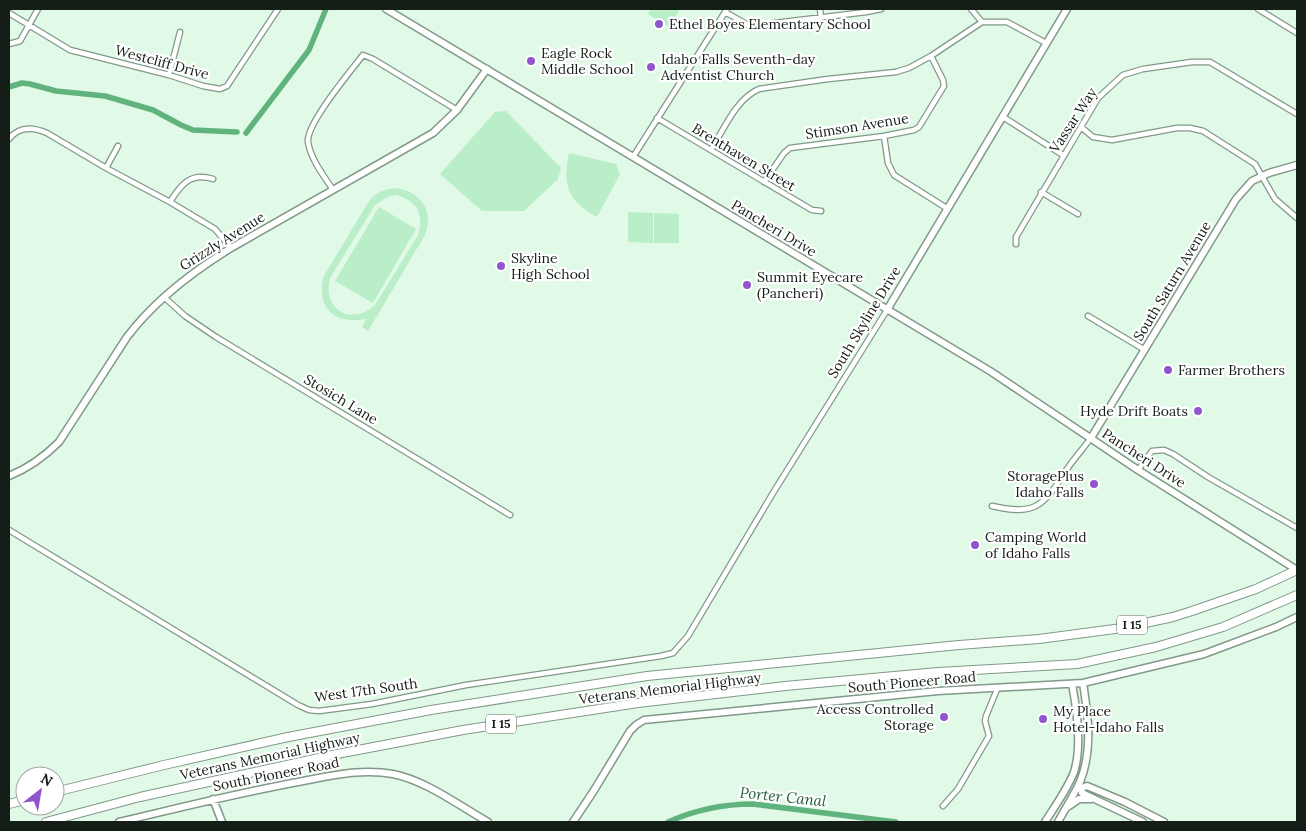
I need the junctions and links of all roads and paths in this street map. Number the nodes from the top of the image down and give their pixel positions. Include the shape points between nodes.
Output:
1 (38, 9) edge
2 (278, 9) edge
3 (386, 9) edge
4 (820, 9) edge
5 (881, 9) edge
6 (971, 9) edge
7 (1067, 9) edge
8 (1258, 9) edge
9 (726, 10) edge
10 (9, 13) edge
11 (821, 18) junction
12 (982, 22) junction
13 (29, 25) junction
14 (180, 32) dead end
15 (1297, 32) edge
16 (1046, 43) junction
17 (9, 44) edge
18 (931, 56) junction
19 (487, 69) junction
20 (169, 75) junction
21 (457, 110) junction
22 (1297, 114) edge
23 (1003, 117) junction
24 (657, 118) junction
25 (1081, 127) junction
26 (884, 136) junction
27 (9, 138) edge
28 (118, 146) dead end
29 (711, 150) junction
30 (1063, 155) junction
31 (633, 157) junction
32 (1297, 165) edge
33 (106, 168) junction
34 (1263, 176) junction
35 (213, 179) dead end
36 (764, 182) junction
37 (333, 190) junction
38 (1042, 192) junction
39 (170, 202) junction
40 (948, 209) junction
41 (821, 211) dead end
42 (1078, 214) dead end
43 (1297, 218) edge
44 (1016, 244) dead end
45 (230, 248) junction
46 (164, 297) junction
47 (886, 310) junction
48 (1088, 316) dead end
49 (1146, 350) junction
50 (1091, 438) junction
51 (1138, 470) junction
52 (9, 476) edge
53 (992, 506) dead end
54 (510, 515) dead end
55 (1297, 528) edge
56 (9, 530) edge
57 (1297, 570) edge
58 (1297, 595) edge
59 (1297, 617) edge
60 (680, 647) joint
61 (1083, 682) junction
62 (1072, 684) junction
63 (998, 687) junction
64 (1069, 782) junction
65 (1079, 787) junction
66 (65, 790) edge
67 (213, 800) junction
68 (1100, 802) junction
69 (943, 806) dead end
70 (579, 813) junction
71 (1062, 815) junction
72 (46, 822) edge
73 (120, 822) edge
74 (222, 822) edge
75 (488, 822) edge
76 (569, 822) edge
77 (573, 822) edge
78 (1045, 822) edge
79 (1058, 822) edge
80 (1143, 822) edge
81 (1164, 822) edge

1 - 13 street
2 - 20 street, Westcliff Drive via 227,86 220,89 203,86
3 - 19 street, Pancheri Drive
4 - 11 street
5 - 11 street
6 - 12 street
7 - 16 street, South Skyline Drive
8 - 15 street
9 - 11 street via 748,25
9 - 24 street
10 - 13 street, Westcliff Drive
12 - 16 street via 1007,22
12 - 18 street
13 - 17 street via 20,41
13 - 20 street, Westcliff Drive via 70,50
14 - 20 street
16 - 23 street, South Skyline Drive
18 - 26 street, Stimson Avenue via 944,86 919,126
18 - 29 street via 896,72 759,89 744,99
19 - 21 street, Grizzly Avenue
19 - 31 street, Pancheri Drive
21 - 37 street, Grizzly Avenue via 433,133
21 - 37 street via 363,55 331,97 309,134 310,150
22 - 25 street, Vassar Way via 1210,62 1192,62 1122,75 1098,98
23 - 30 street
23 - 40 street, South Skyline Drive
24 - 29 street, Brenthaven Street
24 - 31 street
25 - 30 street, Vassar Way
25 - 34 street via 1093,137 1112,140 1160,130 1190,128 1202,131 1255,164
26 - 36 street, Stimson Avenue via 790,148
26 - 40 street via 888,163 894,175
27 - 33 street via 18,130 37,128
28 - 33 street
29 - 36 street, Brenthaven Street
30 - 38 street, Vassar Way
31 - 47 street, Pancheri Drive
32 - 34 street, South Saturn Avenue
33 - 39 street
34 - 43 street via 1275,199
34 - 49 street, South Saturn Avenue via 1252,181 1236,198
35 - 39 street via 203,176 190,180 179,188
36 - 41 street, Brenthaven Street via 812,210
37 - 45 street, Grizzly Avenue
38 - 42 street
38 - 44 street, Vassar Way via 1016,237
39 - 45 street via 215,229
40 - 47 street, South Skyline Drive
45 - 46 street, Grizzly Avenue
46 - 52 street, Grizzly Avenue via 127,337 59,442 32,466
46 - 54 street, Stosich Lane via 216,337
47 - 50 street, Pancheri Drive
47 - 60 street, South Skyline Drive
48 - 49 street
49 - 50 street, South Saturn Avenue
50 - 51 street, Pancheri Drive
50 - 53 street via 1044,501 1022,510
51 - 55 street via 1152,451 1164,450
51 - 57 street, Pancheri Drive
56 - 60 street, West 17th South via 310,710 372,704 466,685 661,656
57 - 66 highway, Veterans Memorial Highway / I 15 via 1256,589 1192,611 1122,628 1039,639 637,677 288,737
58 - 72 highway, Veterans Memorial Highway / I 15 via 1223,627 1156,647 1077,664 938,672 638,703 337,754 140,797
59 - 61 street, South Pioneer Road via 1204,654
61 - 62 street, South Pioneer Road
61 - 65 street via 1089,740
62 - 63 street, South Pioneer Road
62 - 64 street via 1078,749
63 - 69 street via 985,721 989,736 958,789
63 - 70 street, South Pioneer Road via 644,720 630,731
64 - 65 street
64 - 78 street
65 - 68 street via 1082,793
65 - 71 street
65 - 81 street via 1085,785
67 - 73 street, South Pioneer Road
67 - 74 street
67 - 75 street, South Pioneer Road via 372,771 394,774 427,786
68 - 71 street via 1077,799
68 - 80 street
70 - 76 street
70 - 77 street, South Pioneer Road
71 - 79 street

